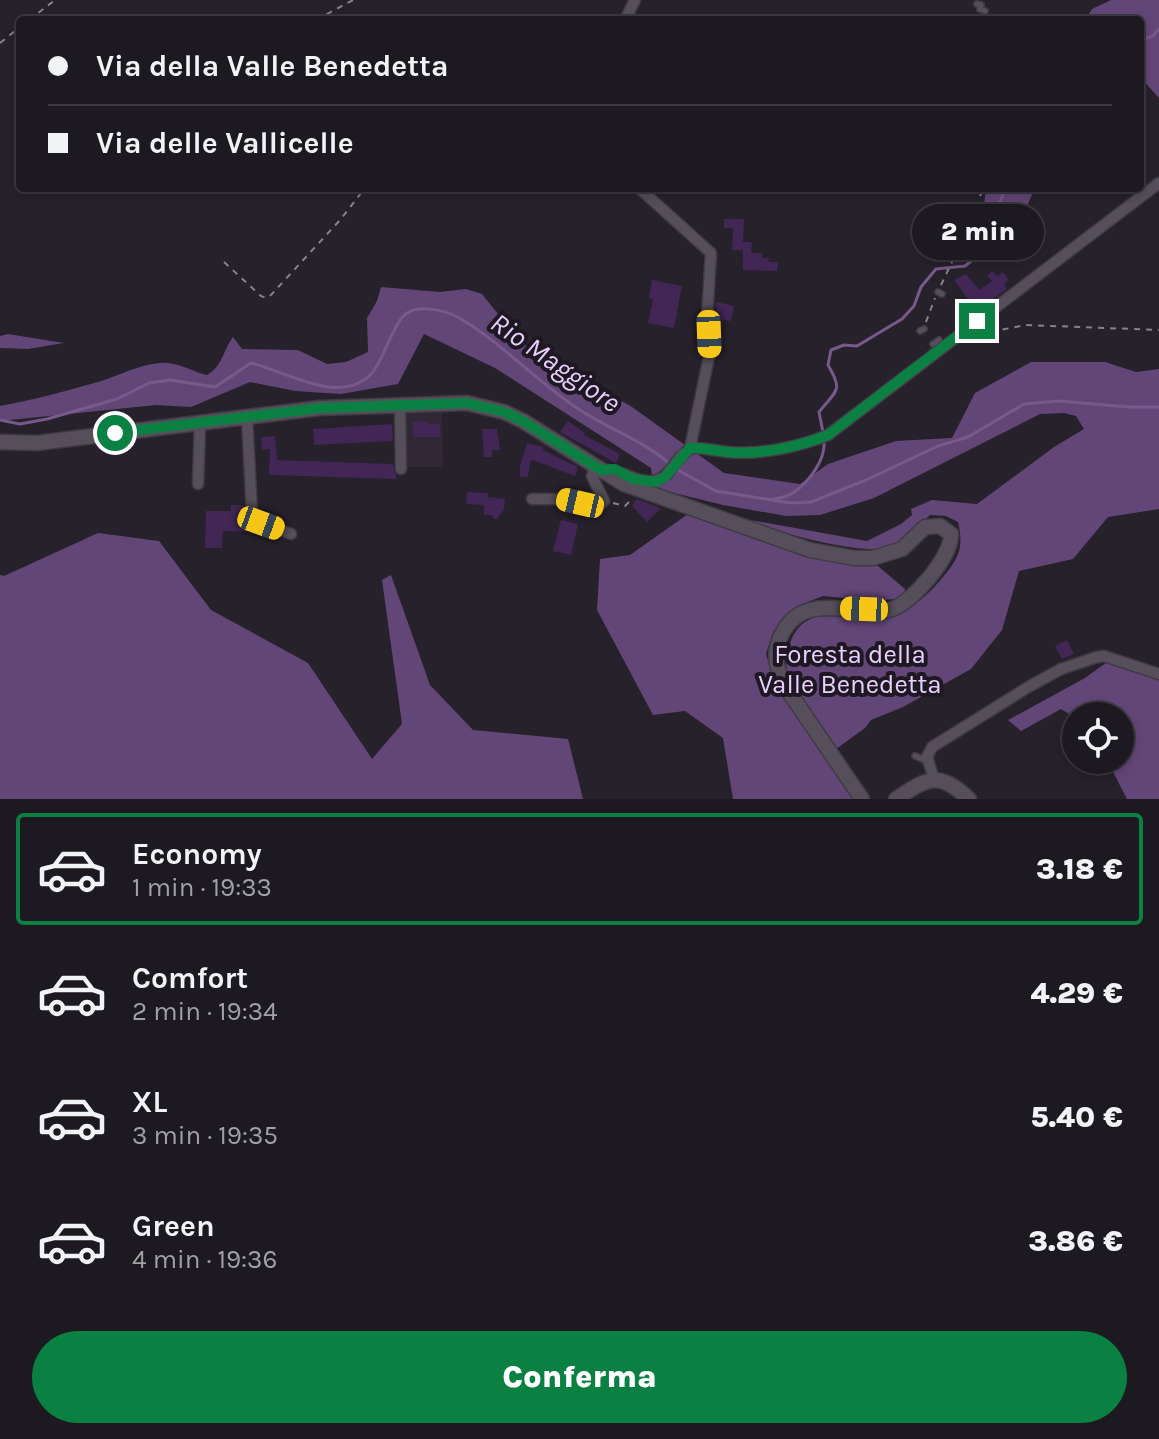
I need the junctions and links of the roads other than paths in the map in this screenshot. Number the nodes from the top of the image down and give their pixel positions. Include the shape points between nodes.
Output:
1 (1159, 183) edge
2 (643, 192) edge
3 (949, 252) dead end
4 (955, 256) road end
5 (939, 340) dead end
6 (933, 344) dead end
7 (400, 405) junction
8 (247, 417) junction
9 (200, 423) junction
10 (0, 442) edge
11 (686, 451) junction
12 (401, 469) dead end
13 (598, 469) junction
14 (198, 484) dead end
15 (527, 497) dead end
16 (291, 534) dead end
17 (1159, 674) edge
18 (915, 756) dead end
19 (928, 762) junction
20 (934, 779) junction
21 (862, 799) edge
22 (896, 799) edge
23 (969, 799) edge

1 - 11 street via 828,435 767,451
2 - 11 street via 711,253 710,352
3 - 4 lane
5 - 6 lane
7 - 8 main road
7 - 12 street
7 - 13 main road via 467,403 504,412
8 - 9 main road
8 - 16 street via 252,513 261,523
9 - 10 main road via 37,443
9 - 14 street
11 - 13 street, bridge via 665,477 650,483 615,469
13 - 15 street via 592,476 604,501 598,507
13 - 21 main road via 636,490 810,550 854,558 902,549 925,527 948,529 952,541 944,558 895,608 815,609 796,618 780,637 776,655 781,678
17 - 19 street via 1104,656 1061,669 932,747
18 - 19 lane
19 - 20 street
20 - 22 main road
20 - 23 main road via 955,786

